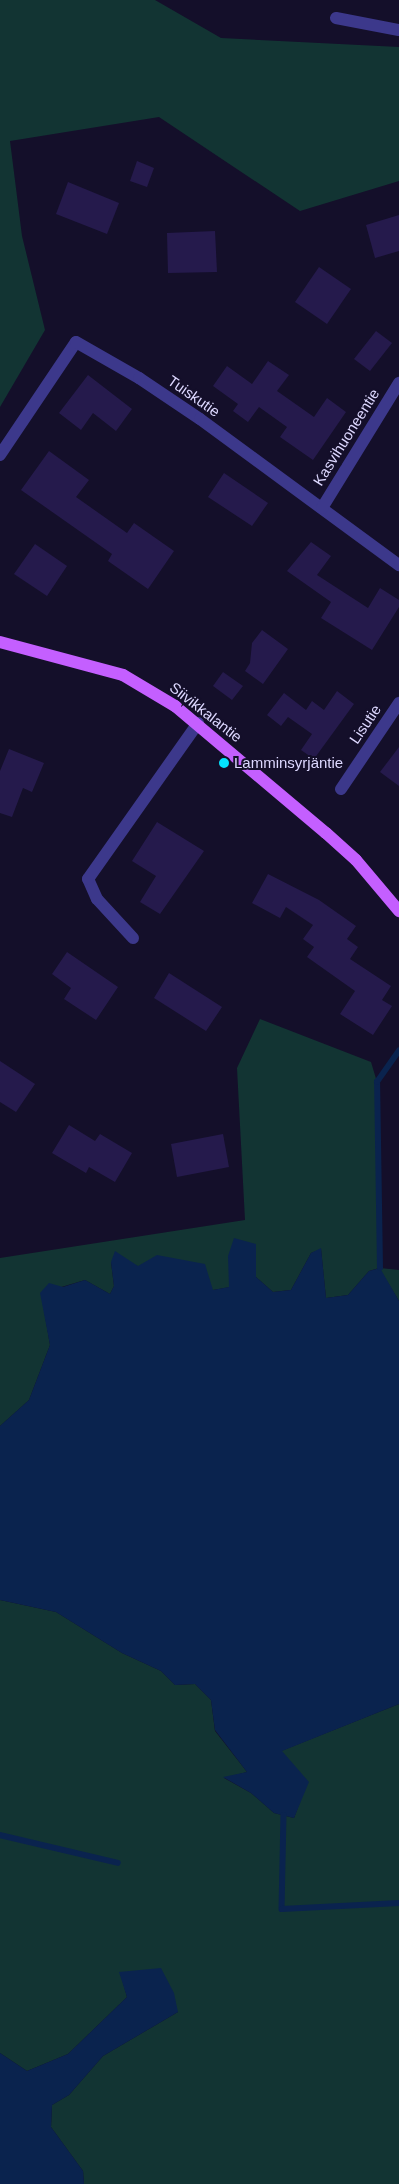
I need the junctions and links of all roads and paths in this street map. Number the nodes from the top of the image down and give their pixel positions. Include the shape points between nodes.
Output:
1 (336, 18) dead end
2 (399, 30) edge
3 (399, 382) edge
4 (0, 455) edge
5 (322, 508) junction
6 (399, 565) edge
7 (0, 642) edge
8 (399, 703) edge
9 (198, 723) junction
10 (341, 789) dead end
11 (399, 911) edge
12 (133, 938) dead end

1 - 2 street
3 - 5 street, Kasvihuoneentie
4 - 5 street, Tuiskutie via 76,342 162,394
5 - 6 street, Tuiskutie
7 - 9 main road, Siivikkalantie via 123,675 141,683
8 - 10 street, Lisutie
9 - 11 main road, Siivikkalantie via 350,855
9 - 12 street via 88,879 97,899

